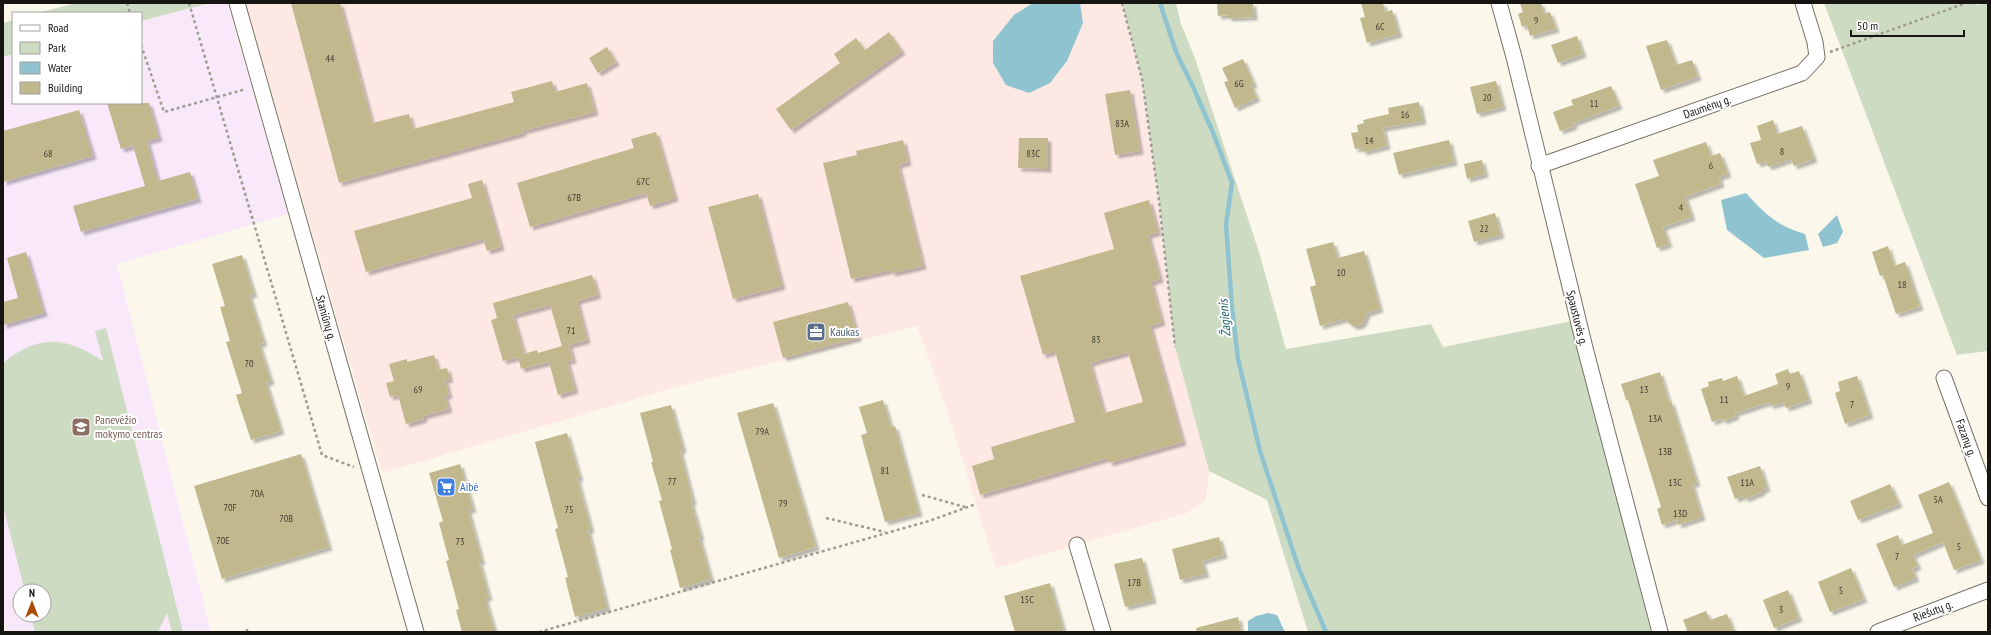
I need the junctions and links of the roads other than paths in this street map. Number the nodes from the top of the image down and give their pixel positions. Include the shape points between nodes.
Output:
1 (237, 3) edge
2 (1499, 3) edge
3 (1803, 3) edge
4 (1539, 166) junction
5 (1944, 378) dead end
6 (1988, 498) edge
7 (1077, 545) dead end
8 (1988, 590) edge
9 (416, 632) edge
10 (1103, 632) edge
11 (1660, 632) edge
12 (1878, 632) edge

1 - 9 street, Staniūnų g.
2 - 4 street, Spaustuvės g.
3 - 4 street, Daumėnų g. via 1815,42 1816,57 1802,73
4 - 11 street, Spaustuvės g.
5 - 6 street, Fazanų g.
7 - 10 street
8 - 12 street, Riešutų g.

